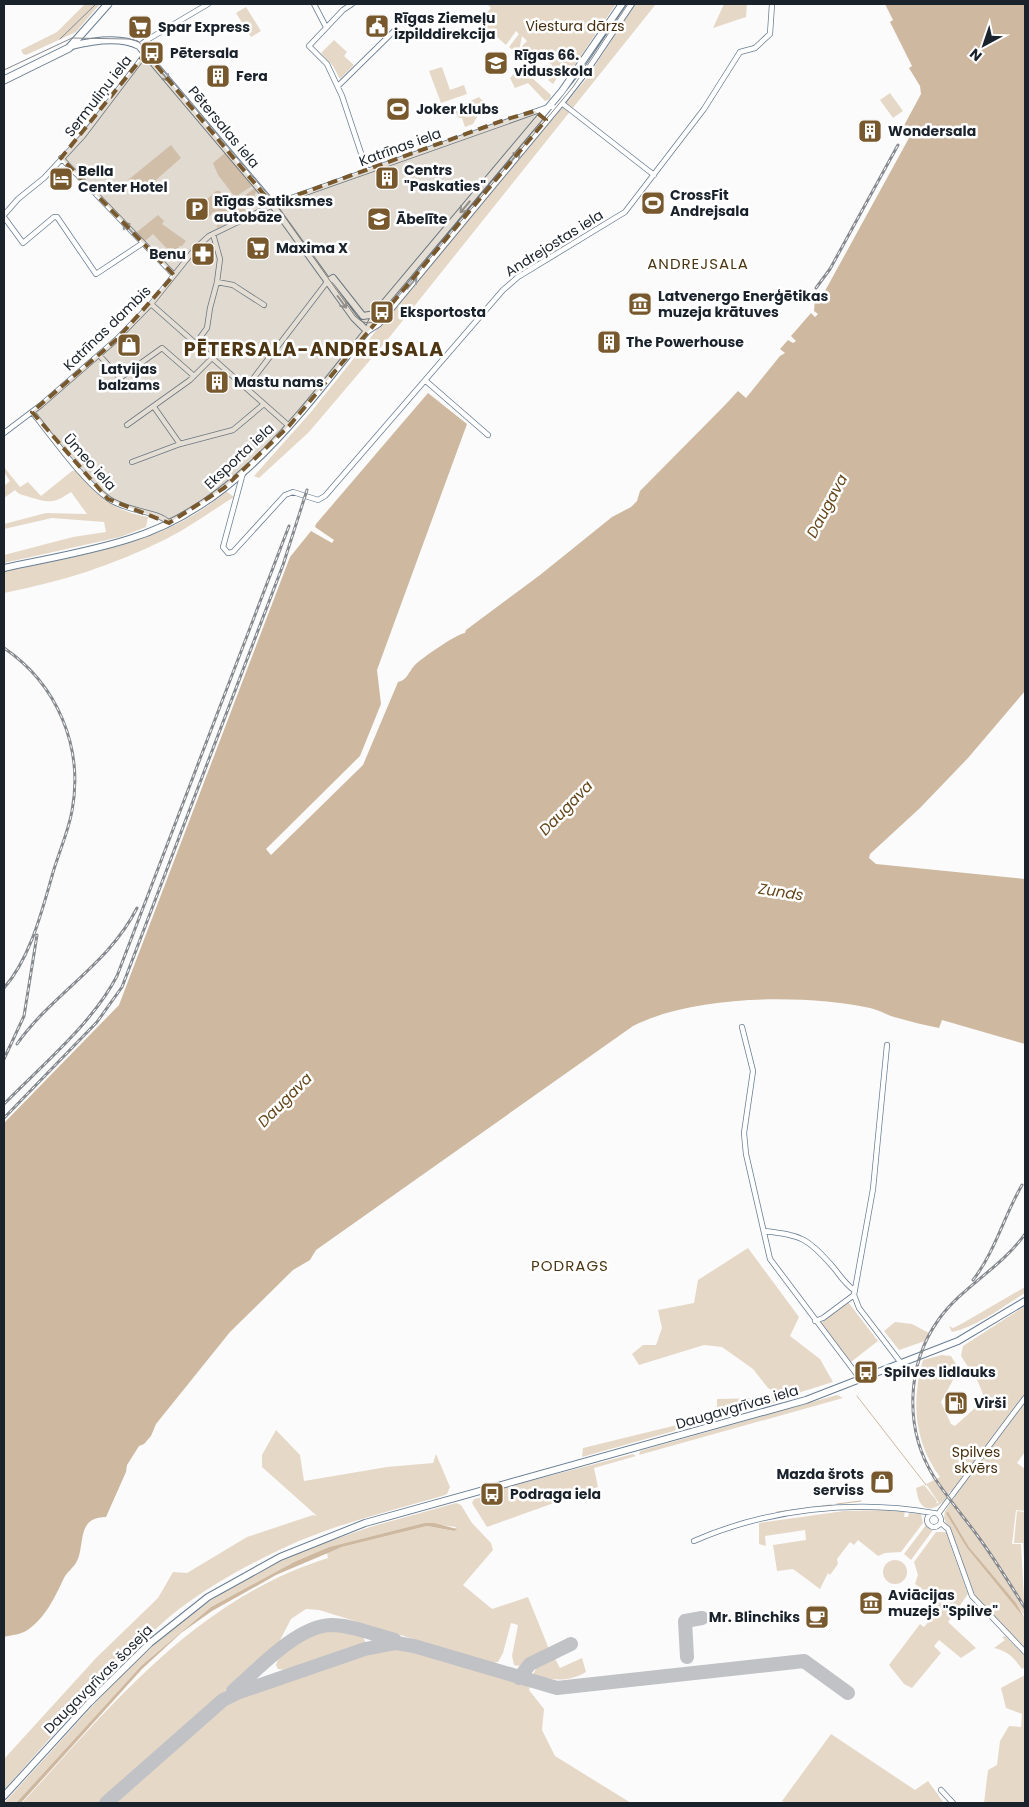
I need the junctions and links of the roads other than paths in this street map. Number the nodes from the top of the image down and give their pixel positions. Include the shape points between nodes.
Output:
1 (108, 4) edge
2 (208, 4) edge
3 (314, 4) edge
4 (352, 4) edge
5 (622, 4) edge
6 (631, 4) edge
7 (772, 4) edge
8 (326, 27) junction
9 (85, 30) junction
10 (394, 31) dead end
11 (94, 41) junction
12 (71, 46) junction
13 (140, 46) junction
14 (146, 53) junction
15 (4, 80) edge
16 (338, 86) junction
17 (563, 104) dead end
18 (549, 106) junction
19 (556, 109) junction
20 (535, 111) junction
21 (544, 118) junction
22 (61, 158) junction
23 (367, 171) junction
24 (654, 175) junction
25 (272, 205) junction
26 (4, 216) edge
27 (213, 234) junction
28 (143, 243) junction
29 (174, 275) junction
30 (217, 282) junction
31 (327, 282) junction
32 (151, 304) junction
33 (264, 305) dead end
34 (375, 314) junction
35 (368, 331) junction
36 (196, 344) junction
37 (99, 355) junction
38 (212, 358) junction
39 (194, 376) junction
40 (426, 381) junction
41 (246, 388) junction
42 (264, 404) junction
43 (154, 407) junction
44 (32, 412) junction
45 (127, 425) dead end
46 (289, 426) junction
47 (4, 433) edge
48 (488, 435) dead end
49 (180, 444) junction
50 (132, 462) dead end
51 (243, 473) junction
52 (169, 523) junction
53 (4, 568) edge
54 (742, 1027) dead end
55 (887, 1045) dead end
56 (764, 1231) junction
57 (854, 1292) junction
58 (1025, 1301) edge
59 (815, 1321) junction
60 (901, 1363) junction
61 (861, 1380) junction
62 (1025, 1398) edge
63 (441, 1502) joint
64 (935, 1513) junction
65 (941, 1523) junction
66 (694, 1541) dead end
67 (1025, 1652) edge
68 (941, 1790) dead end
69 (4, 1796) edge
70 (953, 1803) edge

1 - 9 main road
2 - 13 street
3 - 8 street
4 - 8 street
5 - 18 street, Eksporta iela
6 - 19 street, Eksporta iela via 586,72
7 - 24 street, Andrejostas iela via 770,34 756,48 740,52 715,94
8 - 16 street via 309,46 327,64
9 - 11 street
9 - 12 main road
10 - 16 street
11 - 12 street
11 - 13 street
12 - 15 main road
13 - 14 street, Pētersalas iela
14 - 22 street, Sermuliņu iela via 88,130
14 -> 25 street, Pētersalas iela
16 - 23 street
17 - 24 street
18 - 19 street
18 - 20 street, Katrīnas iela
18 - 21 street, Eksporta iela
19 - 21 street, Eksporta iela
20 - 21 street
20 - 23 street, Katrīnas iela
21 -> 34 street, Eksporta iela
35 -> 21 street, Eksporta iela via 378,324
22 - 26 street, Sermuliņu iela
28 -> 22 street
23 - 25 street, Katrīnas iela
24 - 40 street, Andrejostas iela via 625,212 512,281
25 - 27 street, Katrīnas dambis
25 - 31 street, Pētersalas iela
26 - 28 street via 23,243 57,217 96,274
27 - 29 street, Katrīnas dambis via 195,248
27 - 30 street via 220,259
28 - 29 street
29 - 32 street, Katrīnas dambis
30 - 33 street via 233,284
30 - 36 street via 207,328
31 - 34 street, Pētersalas iela via 333,278 363,316
31 -> 35 street, Pētersalas iela
31 - 41 street
32 - 36 street
32 - 37 street, Katrīnas dambis
34 - 35 street, Eksporta iela
35 - 46 street, Eksporta iela
36 - 38 street
37 - 39 street via 120,378 162,348
37 - 44 street, Katrīnas dambis
38 - 39 street
38 - 41 street
39 - 43 street
40 - 48 street
40 - 51 street, Andrejostas iela via 325,496 318,500 293,492 285,495 233,552 228,553 223,547
41 - 42 street
42 - 46 street
42 - 49 street via 233,430
43 - 45 street
43 - 49 street
44 - 47 street, Katrīnas dambis
44 - 52 street, Ūmeo iela via 108,499 125,509 159,516
46 - 51 street, Eksporta iela
49 - 50 street
51 - 52 street, Eksporta iela via 207,502
52 - 53 street, Eksporta iela via 129,539
54 - 56 street via 753,1071 744,1133 746,1154
55 - 57 street via 873,1189
56 - 57 street via 800,1236 811,1243
56 - 59 street via 770,1260
57 - 59 street
57 - 60 street via 860,1308
58 - 60 street, Daugavgrīvas iela via 973,1333
59 - 61 street
60 - 61 street, Daugavgrīvas iela
61 - 63 street, Daugavgrīvas iela via 771,1410
62 - 64 street
63 - 69 street, Daugavgrīvas šoseja via 321,1539 255,1569 208,1597 150,1643 120,1672
64 - 65 street via 941,1518
64 - 65 street via 928,1517 929,1525 935,1527
64 - 66 street via 881,1507 835,1508 756,1518 727,1526
65 - 67 street via 948,1529 976,1603
68 - 70 street

